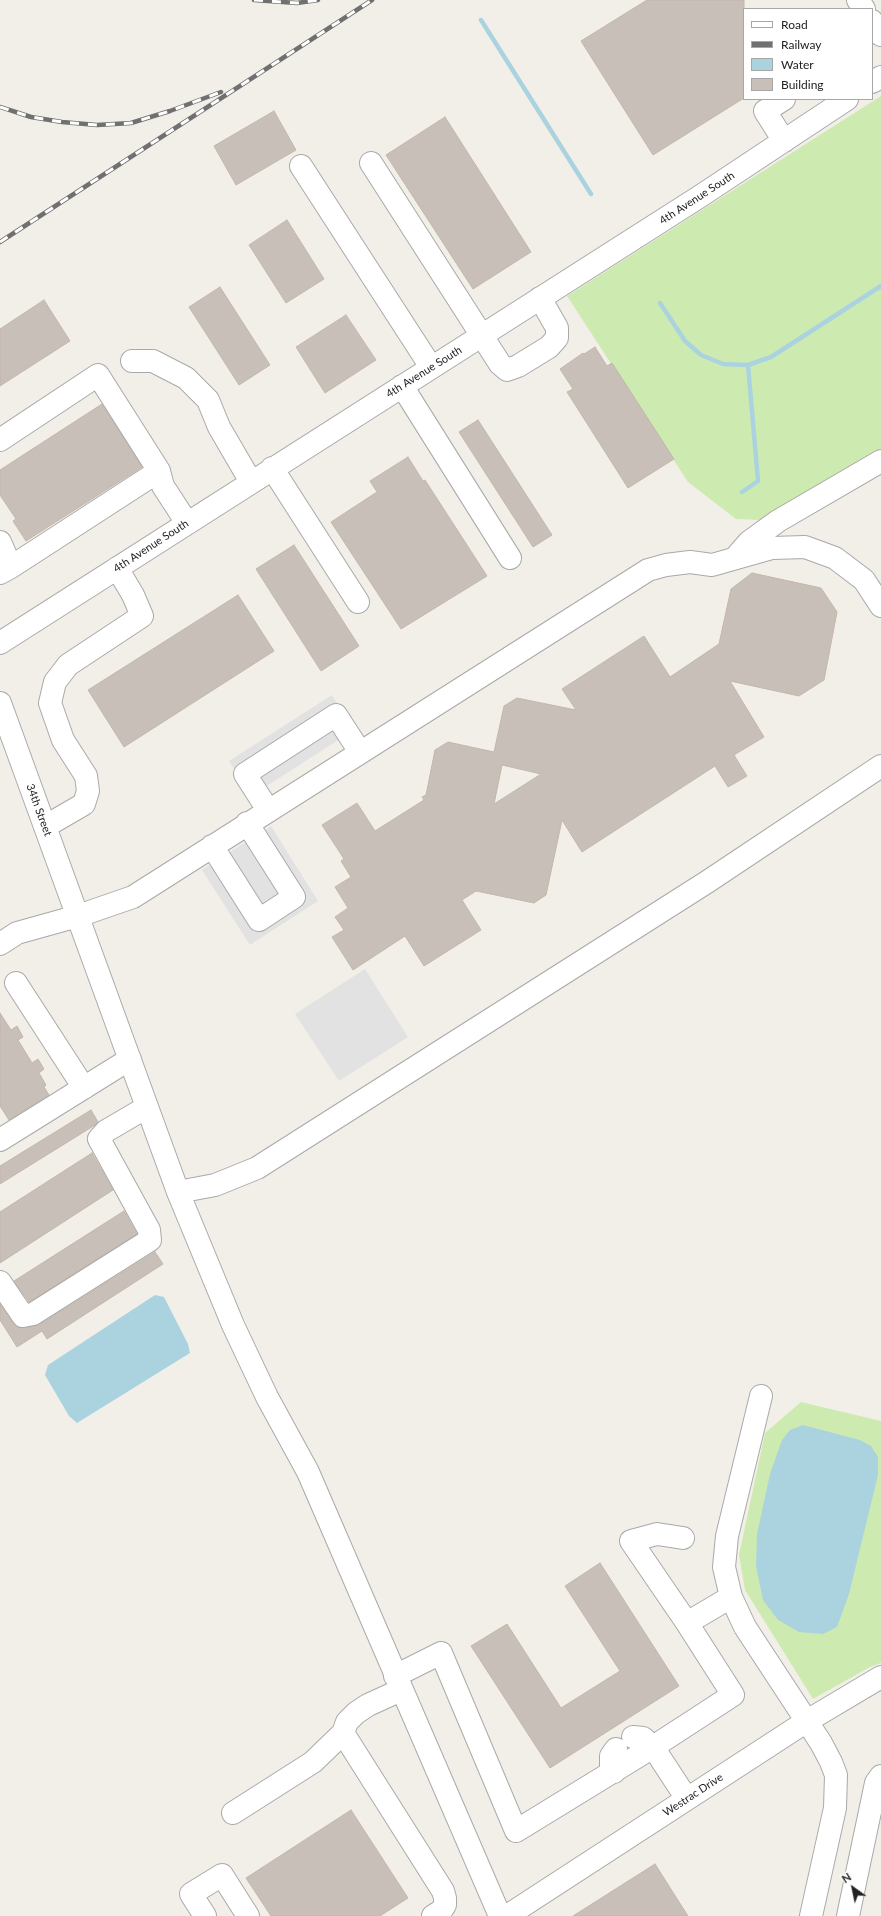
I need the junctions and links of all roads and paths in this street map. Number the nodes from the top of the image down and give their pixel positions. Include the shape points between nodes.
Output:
1 (873, 23) edge
2 (881, 35) edge
3 (782, 100) edge
4 (846, 100) edge
5 (784, 141) junction
6 (372, 163) dead end
7 (301, 166) dead end
8 (540, 298) junction
9 (482, 335) junction
10 (132, 361) dead end
11 (431, 367) junction
12 (402, 386) junction
13 (0, 440) edge
14 (881, 461) edge
15 (272, 468) junction
16 (159, 471) junction
17 (251, 482) junction
18 (187, 523) junction
19 (0, 542) edge
20 (510, 558) dead end
21 (733, 560) junction
22 (117, 568) junction
23 (6, 570) edge
24 (358, 602) dead end
25 (881, 606) edge
26 (0, 643) edge
27 (0, 703) edge
28 (360, 752) junction
29 (881, 766) edge
30 (268, 810) junction
31 (247, 823) junction
32 (46, 826) junction
33 (212, 846) junction
34 (78, 916) junction
35 (0, 944) edge
36 (16, 983) dead end
37 (130, 1059) junction
38 (84, 1088) junction
39 (147, 1106) junction
40 (0, 1140) edge
41 (178, 1192) junction
42 (0, 1282) edge
43 (761, 1396) dead end
44 (683, 1538) dead end
45 (731, 1597) junction
46 (687, 1623) junction
47 (881, 1677) edge
48 (398, 1683) junction
49 (807, 1722) junction
50 (343, 1733) junction
51 (653, 1747) junction
52 (614, 1772) junction
53 (881, 1776) edge
54 (687, 1799) junction
55 (233, 1813) dead end
56 (205, 1916) edge
57 (248, 1916) edge
58 (433, 1916) edge
59 (500, 1916) edge
60 (507, 1916) edge
61 (811, 1916) edge
62 (848, 1916) edge

1 - 2 street
3 - 5 street via 765,111
4 - 5 street, 4th Avenue South
5 - 8 street, 4th Avenue South
6 - 9 street
7 - 11 street
8 - 9 street, 4th Avenue South
8 - 9 street via 557,328 557,338 549,347 507,370
9 - 11 street, 4th Avenue South
10 - 17 street via 153,361 179,374 208,400
11 - 12 street, 4th Avenue South
12 - 15 street, 4th Avenue South
12 - 20 street
13 - 16 street via 98,375
14 - 21 street via 778,521 748,542
15 - 17 street, 4th Avenue South
15 - 24 street
16 - 18 street via 163,486
16 - 23 street
17 - 18 street, 4th Avenue South
18 - 22 street, 4th Avenue South
19 - 23 street
21 - 25 street via 772,548 805,547 835,558 864,580
21 - 28 street via 712,565 684,562 648,570
22 - 26 street, 4th Avenue South
22 - 32 street via 133,594 142,616 68,665 55,682 50,704 63,740 86,776 88,791 84,804
27 - 32 street, 34th Street
28 - 30 street
28 - 30 street via 336,715 245,774
29 - 41 street via 700,886 257,1168 215,1185
30 - 31 street
31 - 33 street
31 - 33 street via 294,897 288,901 259,920
32 - 34 street, 34th Street
33 - 34 street via 132,897
34 - 35 street via 17,933
34 - 37 street, 34th Street
36 - 38 street
37 - 38 street
37 - 39 street, 34th Street
38 - 40 street
39 - 41 street, 34th Street
39 - 42 street via 106,1131 99,1139 149,1230 150,1240 33,1314 22,1316
41 - 48 street, 34th Street via 233,1325 264,1391 308,1472
43 - 45 street via 727,1536 724,1567
44 - 46 street via 657,1534 631,1541
45 - 46 street
45 - 49 street via 745,1627
46 - 51 street via 733,1695
47 - 49 street, Westrac Drive
48 - 50 street via 356,1713 347,1722
48 - 52 street via 441,1653 516,1832
48 - 59 street, 34th Street
49 - 54 street, Westrac Drive
49 - 61 street via 832,1762 837,1790
50 - 55 street via 313,1762
50 - 58 street via 443,1891 445,1905
51 - 52 street
51 - 52 street via 644,1738 625,1743 611,1756
51 - 54 street
53 - 62 street via 876,1783
54 - 60 street, Westrac Drive
56 - 57 street via 191,1894 222,1876

